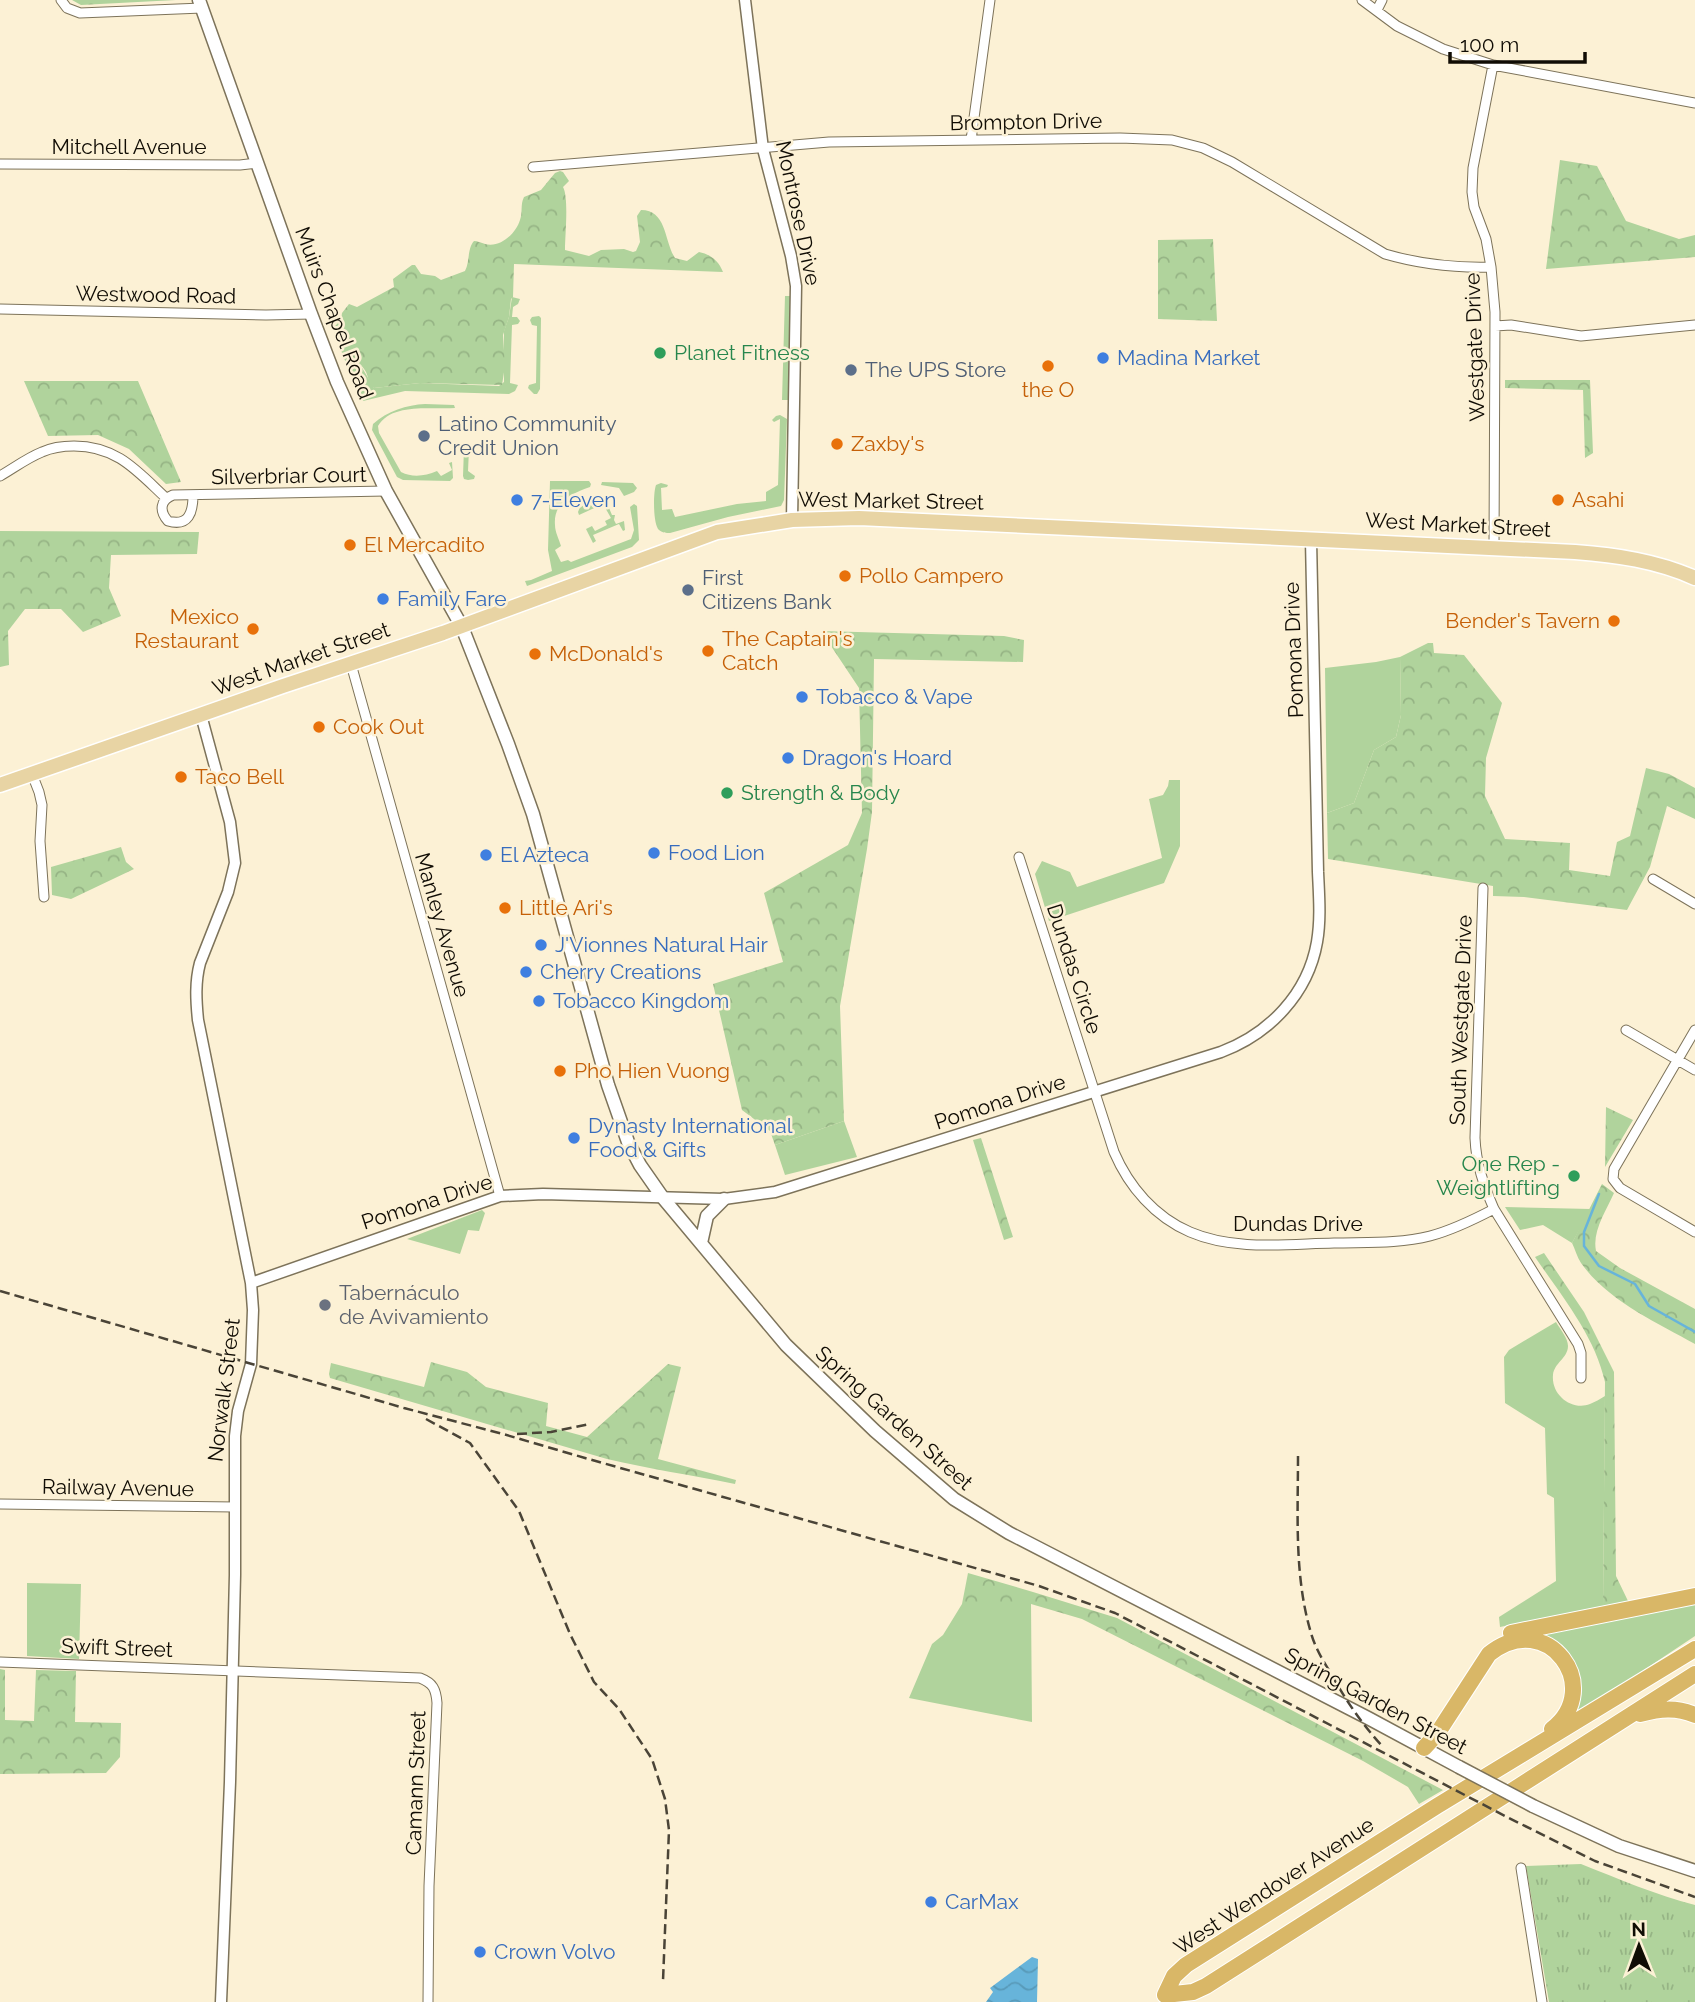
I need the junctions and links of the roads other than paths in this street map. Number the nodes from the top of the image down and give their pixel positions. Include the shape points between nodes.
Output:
1 (61, 0) edge
2 (745, 0) edge
3 (990, 0) edge
4 (1362, 0) edge
5 (1382, 0) edge
6 (201, 4) edge
7 (1377, 10) junction
8 (1493, 65) junction
9 (1695, 103) edge
10 (971, 140) junction
11 (763, 149) junction
12 (257, 163) junction
13 (0, 164) edge
14 (533, 167) dead end
15 (1491, 267) junction
16 (0, 309) edge
17 (311, 314) junction
18 (1695, 325) edge
19 (1495, 326) junction
20 (0, 476) edge
21 (386, 492) junction
22 (193, 495) junction
23 (166, 498) junction
24 (792, 520) junction
25 (1311, 540) junction
26 (1494, 547) junction
27 (1695, 578) edge
28 (461, 626) junction
29 (351, 664) junction
30 (201, 715) junction
31 (32, 774) junction
32 (0, 785) edge
33 (1019, 857) dead end
34 (1653, 879) dead end
35 (1483, 888) dead end
36 (44, 897) dead end
37 (1695, 904) edge
38 (1626, 1030) dead end
39 (1695, 1030) edge
40 (1677, 1060) junction
41 (1695, 1070) edge
42 (1096, 1091) junction
43 (500, 1196) junction
44 (663, 1198) junction
45 (724, 1199) junction
46 (1494, 1209) junction
47 (1695, 1232) edge
48 (701, 1243) junction
49 (251, 1283) junction
50 (1581, 1378) dead end
51 (0, 1504) edge
52 (235, 1507) junction
53 (1695, 1597) edge
54 (1695, 1649) edge
55 (0, 1662) edge
56 (233, 1670) junction
57 (1695, 1675) edge
58 (1695, 1715) edge
59 (1628, 1718) junction
60 (1424, 1748) junction
61 (1437, 1806) junction
62 (1521, 1868) dead end
63 (1695, 1871) edge
64 (1168, 1998) edge
65 (221, 2002) edge
66 (428, 2002) edge
67 (1542, 2002) edge

1 - 6 street via 80,13
2 - 11 street, Montrose Drive
3 - 10 street
4 - 7 street
5 - 7 street
6 - 12 main road, Muirs Chapel Road
7 - 8 street via 1397,26 1443,49
8 - 9 street
8 - 15 street, Westgate Drive via 1472,192
10 - 11 street, Brompton Drive via 829,142
10 - 15 street, Brompton Drive via 1172,140 1233,162 1385,254 1410,262
11 - 14 street, Brompton Drive
11 - 24 street, Montrose Drive via 796,286
12 - 13 street, Mitchell Avenue
12 - 17 main road, Muirs Chapel Road
15 - 19 street, Westgate Drive
16 - 17 street, Westwood Road
17 - 21 main road, Muirs Chapel Road
18 - 19 street via 1581,336
19 - 26 street, Westgate Drive
20 - 23 street, Silverbriar Court via 54,448 95,448 128,462
21 - 22 street, Silverbriar Court
21 - 28 main road, Muirs Chapel Road
22 - 23 street, Silverbriar Court
22 - 23 street, Silverbriar Court via 192,511 179,522 164,516
24 - 25 main road, West Market Street via 859,518
24 - 28 main road, West Market Street via 717,532
25 - 26 main road, West Market Street
25 - 42 street, Pomona Drive via 1319,918 1306,976 1281,1013 1250,1040
26 - 27 main road, West Market Street via 1613,555
28 - 29 main road, West Market Street
28 - 44 main road, Spring Garden Street via 533,814 628,1142
29 - 30 main road, West Market Street
29 - 43 street, Manley Avenue
30 - 31 main road, West Market Street
30 - 49 street, Norwalk Street via 230,822 235,863 200,962 196,1001
31 - 32 main road, West Market Street
31 - 36 street via 42,805
33 - 42 street, Dundas Circle
34 - 37 street
35 - 46 street, South Westgate Drive via 1475,1138 1480,1176
38 - 40 street
39 - 40 street
40 - 41 street
40 - 47 street via 1614,1169 1613,1179 1620,1188
42 - 45 street, Pomona Drive via 790,1188
42 - 46 street, Dundas Drive via 1119,1163 1138,1193 1177,1226 1216,1241 1414,1239 1446,1232
43 - 44 street, Pomona Drive
43 - 49 street, Pomona Drive
44 - 45 street, Pomona Drive
44 - 48 main road, Spring Garden Street
45 - 48 main road via 707,1216
46 - 50 street, South Westgate Drive via 1578,1344
48 - 60 main road, Spring Garden Street via 804,1364 954,1499 1009,1533
49 - 52 street, Norwalk Street via 251,1364 236,1423
51 - 52 street, Railway Avenue
52 - 56 street, Norwalk Street
53 - 60 highway via 1492,1640 1476,1655 1427,1728
54 - 61 highway, West Wendover Avenue
55 - 56 street, Swift Street
56 - 65 street, Norwalk Street
56 - 66 street, Camann Street via 419,1678 435,1688
57 - 59 highway, West Wendover Avenue
58 - 59 highway via 1681,1709 1658,1709
59 - 64 highway, West Wendover Avenue via 1206,1986
60 - 61 highway via 1498,1647 1517,1639 1542,1642 1567,1666 1573,1695 1560,1721
60 - 63 main road, Spring Garden Street, bridge via 1619,1846
61 - 64 highway, West Wendover Avenue via 1186,1965 1174,1976
62 - 67 street

